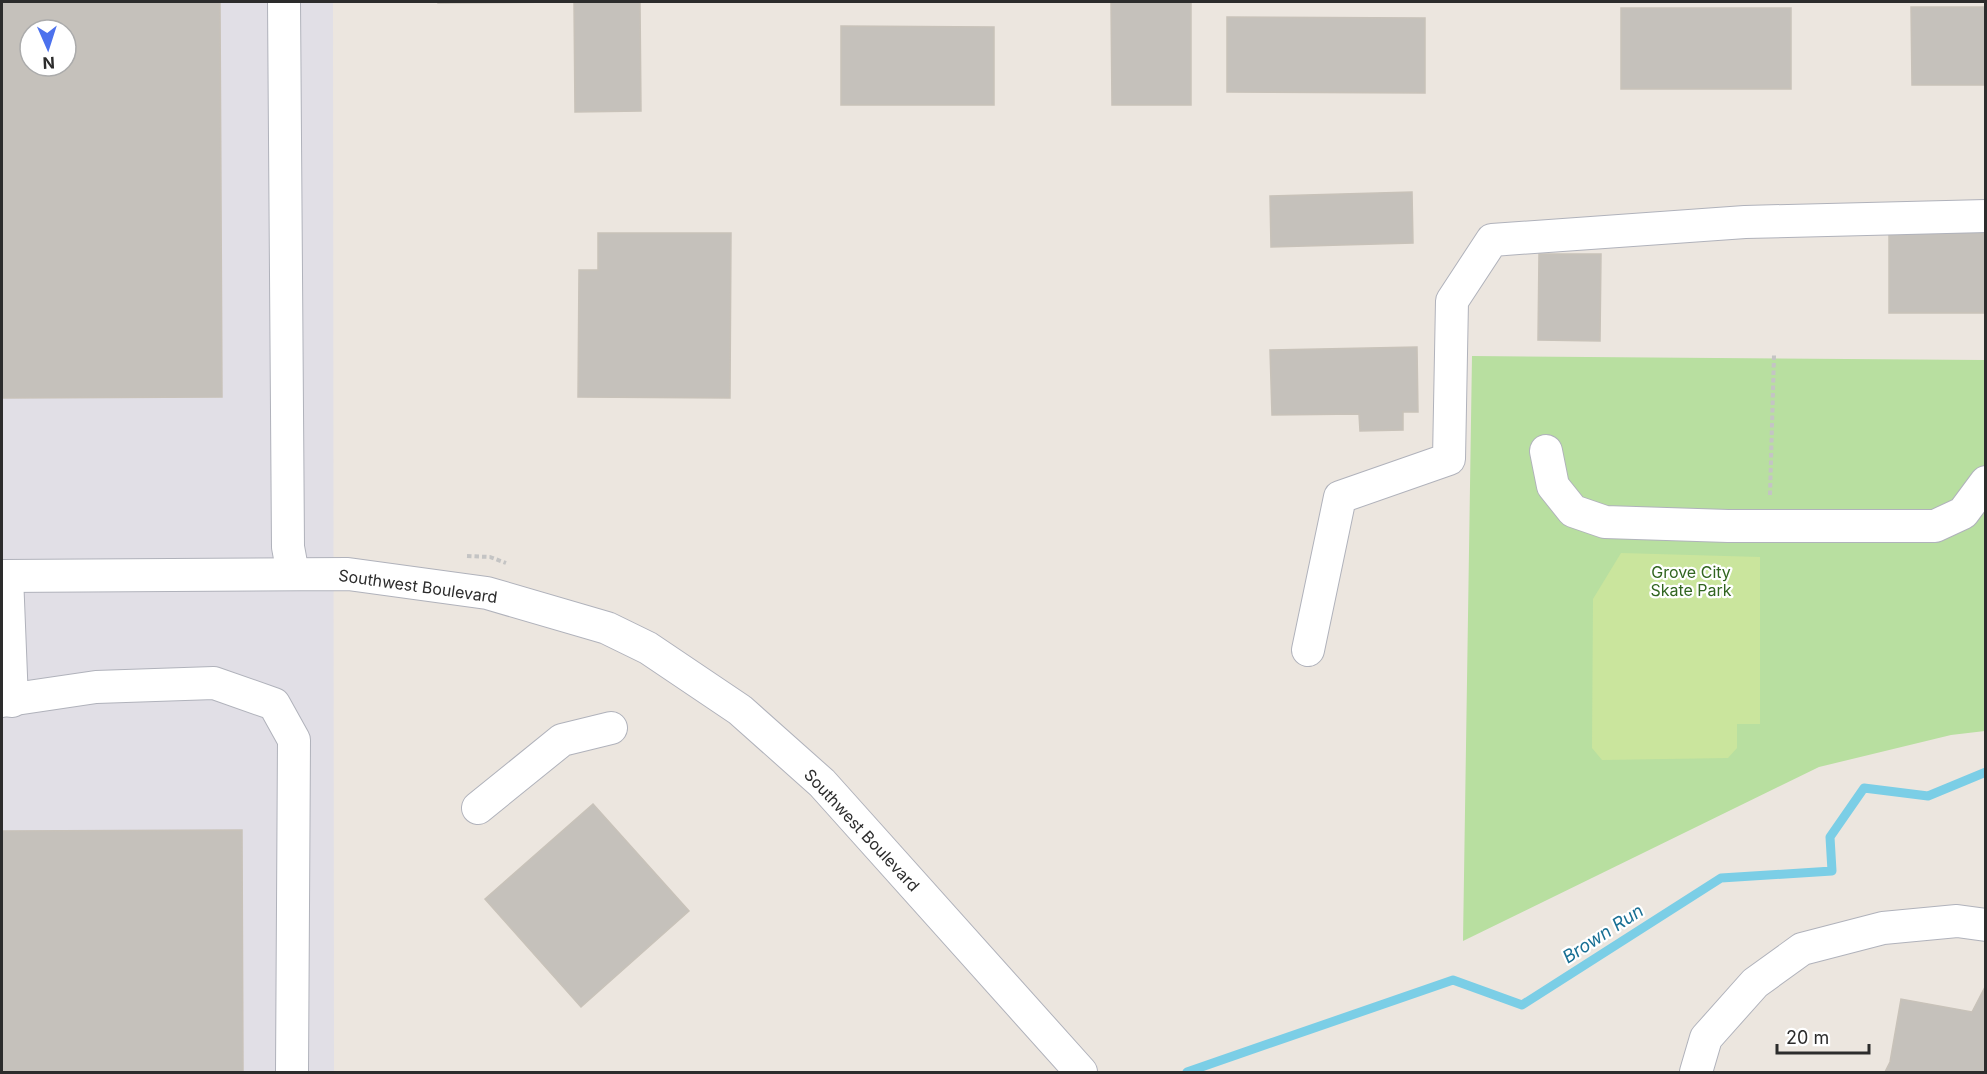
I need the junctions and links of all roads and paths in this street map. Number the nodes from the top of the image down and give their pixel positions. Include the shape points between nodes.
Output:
1 (284, 2) edge
2 (1986, 216) edge
3 (1774, 355) dead end
4 (1546, 451) dead end
5 (1986, 482) edge
6 (1769, 526) junction
7 (293, 574) junction
8 (4, 576) edge
9 (1308, 650) dead end
10 (7, 701) edge
11 (611, 728) dead end
12 (478, 808) dead end
13 (1986, 925) edge
14 (292, 1072) edge
15 (1081, 1072) edge
16 (1696, 1072) edge

1 - 7 street via 288,547
2 - 9 street via 1745,222 1492,240 1452,301 1449,459 1340,497
3 - 6 path
4 - 6 street via 1553,486 1573,511 1605,522
5 - 6 street via 1963,513 1935,526
7 - 8 street, Southwest Boulevard
7 - 15 street, Southwest Boulevard via 348,574 487,593 607,628 648,648 740,710 822,783
8 - 10 street
10 - 14 street via 96,687 214,684 274,704 294,740
11 - 12 street via 562,740
13 - 16 street via 1957,921 1883,928 1802,949 1755,983 1706,1038

